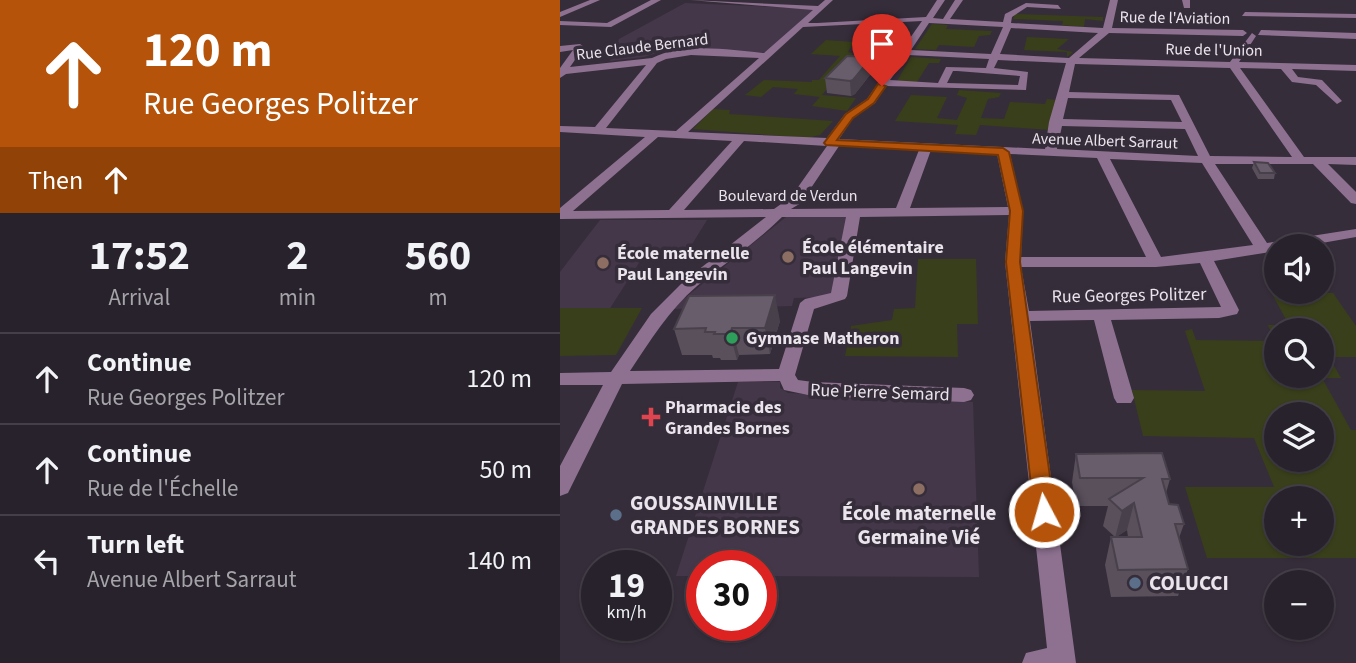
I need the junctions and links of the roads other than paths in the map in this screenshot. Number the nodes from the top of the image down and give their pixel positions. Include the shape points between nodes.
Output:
1 (596, 0) edge
2 (657, 0) edge
3 (694, 0) edge
4 (829, 0) edge
5 (941, 0) edge
6 (959, 0) edge
7 (1114, 0) edge
8 (1026, 3) edge
9 (1058, 7) dead end
10 (819, 8) junction
11 (560, 15) edge
12 (1356, 16) edge
13 (927, 20) junction
14 (945, 21) junction
15 (560, 23) edge
16 (1007, 24) junction
17 (586, 25) junction
18 (801, 25) junction
19 (1106, 30) junction
20 (569, 33) dead end
21 (1252, 33) junction
22 (1356, 36) edge
23 (560, 49) edge
24 (906, 52) junction
25 (765, 56) junction
26 (995, 57) junction
27 (654, 61) junction
28 (1071, 61) junction
29 (1233, 65) junction
30 (1284, 66) junction
31 (1356, 68) edge
32 (989, 70) junction
33 (562, 73) edge
34 (884, 83) junction
35 (941, 86) junction
36 (1063, 95) junction
37 (1337, 101) dead end
38 (1055, 122) junction
39 (1190, 126) junction
40 (562, 131) edge
41 (598, 131) junction
42 (655, 134) junction
43 (678, 135) junction
44 (741, 138) junction
45 (832, 143) junction
46 (926, 148) junction
47 (1003, 152) junction
48 (1050, 154) junction
49 (1102, 156) junction
50 (1206, 160) junction
51 (1301, 161) junction
52 (1317, 161) junction
53 (1356, 161) edge
54 (1356, 200) edge
55 (1016, 211) junction
56 (857, 212) junction
57 (901, 212) junction
58 (778, 213) junction
59 (673, 214) junction
60 (560, 215) edge
61 (1356, 233) edge
62 (1261, 246) junction
63 (1203, 257) junction
64 (1013, 262) junction
65 (1156, 262) junction
66 (1101, 315) junction
67 (1021, 316) junction
68 (786, 375) junction
69 (616, 378) junction
70 (560, 379) edge
71 (964, 395) dead end
72 (1124, 398) dead end
73 (560, 487) edge
74 (1053, 662) edge

1 - 11 street
2 - 17 street via 608,25
3 - 10 street
4 - 10 street
5 - 13 street
6 - 14 street
7 - 19 street
8 - 9 street
8 - 16 street via 1010,13
10 - 18 street
12 - 21 street via 1244,10
13 - 14 street, Rue de l'Aviation
13 - 18 street, Rue de l'Aviation
13 - 24 street
14 - 16 street, Rue de l'Aviation
15 - 17 street
16 - 19 street, Rue de l'Aviation
16 - 26 street
17 - 20 street
18 - 25 street
19 - 21 street, Rue de l'Aviation
19 - 28 street
21 - 22 street, Rue de l'Aviation
21 - 29 street
23 - 33 street via 579,47
24 - 26 street, Rue de l'Union
24 - 34 street
25 - 27 street, Rue Claude Bernard via 698,52
25 - 43 street
26 - 28 street, Rue de l'Union
26 - 32 street
27 - 33 street, Rue Claude Bernard
27 - 41 street
28 - 29 street, Rue de l'Union
28 - 36 street
29 - 30 street, Rue de l'Union
29 - 51 street
30 - 31 street, Rue de l'Union
30 - 37 street via 1295,80 1320,82
32 - 35 street via 949,69
32 - 35 street via 1024,74 1022,88
34 - 35 street
34 - 45 street via 871,101 849,116
36 - 38 street
36 - 39 street via 1175,97
38 - 39 street
38 - 48 street
39 - 50 street
40 - 41 street, Avenue Albert Sarraut
41 - 42 street, Avenue Albert Sarraut
42 - 43 street, Avenue Albert Sarraut
42 - 60 street
43 - 44 street, Avenue Albert Sarraut
44 - 45 street, Avenue Albert Sarraut
44 - 59 street
45 - 46 street, Avenue Albert Sarraut
45 - 58 street via 796,200
46 - 47 street, Avenue Albert Sarraut
46 - 57 street
47 - 48 street, Avenue Albert Sarraut
47 - 55 street
48 - 49 street, Avenue Albert Sarraut
49 - 50 street, Avenue Albert Sarraut
49 - 65 street
50 - 51 street, Avenue Albert Sarraut
50 - 62 street
51 - 52 street, Avenue Albert Sarraut
52 - 53 street, Avenue Albert Sarraut
52 - 54 street
55 - 57 street, Boulevard de Verdun
55 - 64 street
56 - 57 street, Boulevard de Verdun
56 - 58 street, Boulevard de Verdun
56 - 68 street, Rue Pierre Semard via 839,296 806,307
58 - 59 street, Boulevard de Verdun
58 - 69 street via 690,284 657,318
59 - 60 street, Boulevard de Verdun
61 - 62 street
62 - 63 street
63 - 65 street
63 - 66 street, Rue Georges Politzer via 1231,310
64 - 65 street
64 - 67 street
66 - 67 street, Rue Georges Politzer
66 - 72 street
67 - 74 street
68 - 69 street
68 - 71 street, Rue Pierre Semard via 791,385 801,388
69 - 70 street
69 - 73 street

